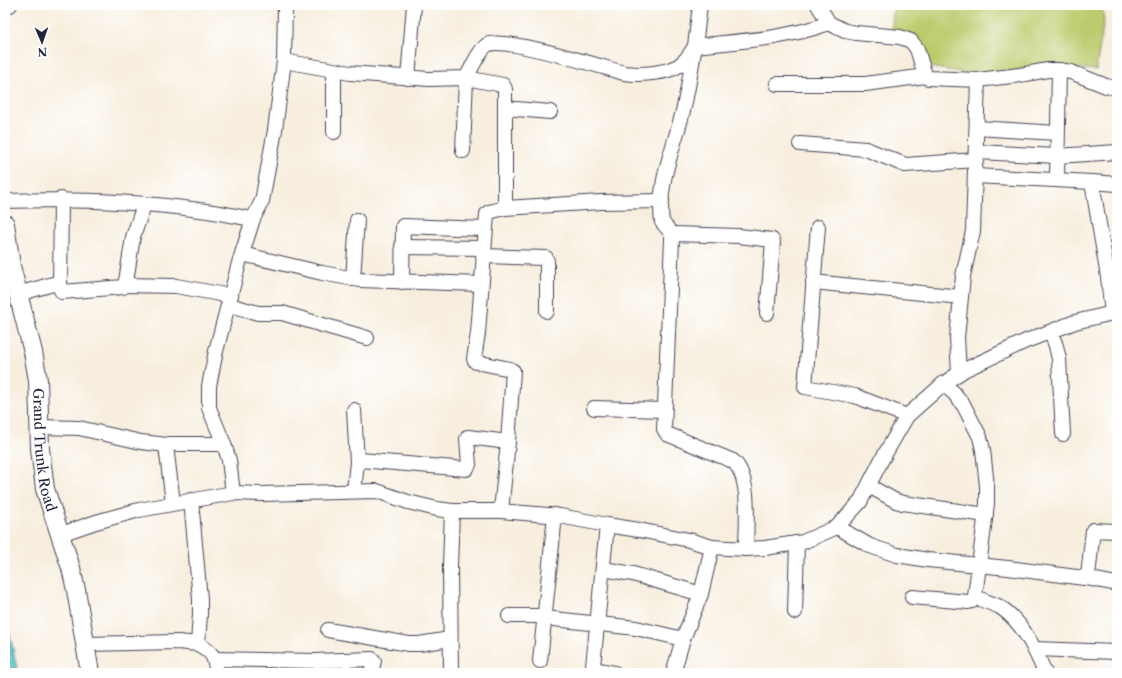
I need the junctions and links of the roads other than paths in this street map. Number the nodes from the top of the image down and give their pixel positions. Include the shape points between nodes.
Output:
1 (5, 5) edge
2 (10, 5) edge
3 (285, 5) edge
4 (414, 5) edge
5 (700, 5) edge
6 (818, 5) edge
7 (829, 23) junction
8 (695, 46) junction
9 (284, 61) junction
10 (1058, 70) junction
11 (334, 71) junction
12 (926, 76) junction
13 (408, 78) junction
14 (466, 78) junction
15 (978, 80) junction
16 (777, 84) dead end
17 (1117, 88) edge
18 (505, 108) junction
19 (550, 112) dead end
20 (977, 128) junction
21 (334, 132) dead end
22 (1058, 133) junction
23 (800, 144) dead end
24 (463, 150) dead end
25 (1117, 152) edge
26 (976, 156) junction
27 (1057, 156) junction
28 (975, 176) junction
29 (1056, 180) junction
30 (1092, 182) junction
31 (1117, 184) edge
32 (61, 199) junction
33 (5, 201) edge
34 (662, 201) junction
35 (144, 205) junction
36 (506, 208) junction
37 (253, 219) junction
38 (357, 220) dead end
39 (5, 224) edge
40 (818, 227) dead end
41 (485, 229) junction
42 (672, 234) junction
43 (402, 247) junction
44 (483, 252) junction
45 (242, 254) junction
46 (353, 279) junction
47 (60, 282) junction
48 (402, 282) junction
49 (813, 282) junction
50 (481, 284) junction
51 (124, 285) junction
52 (18, 294) junction
53 (961, 297) junction
54 (230, 300) junction
55 (547, 311) dead end
56 (767, 313) dead end
57 (1115, 313) edge
58 (1051, 332) junction
59 (367, 338) dead end
60 (959, 373) junction
61 (943, 384) junction
62 (594, 408) dead end
63 (354, 410) dead end
64 (664, 410) junction
65 (907, 416) junction
66 (39, 427) junction
67 (1063, 434) dead end
68 (508, 442) junction
69 (224, 444) junction
70 (167, 445) junction
71 (357, 462) junction
72 (869, 486) junction
73 (354, 491) junction
74 (233, 493) junction
75 (191, 500) junction
76 (172, 503) junction
77 (452, 511) junction
78 (501, 511) junction
79 (556, 515) junction
80 (986, 515) junction
81 (607, 525) junction
82 (837, 527) junction
83 (1117, 531) edge
84 (61, 534) junction
85 (797, 543) junction
86 (712, 547) junction
87 (746, 549) junction
88 (978, 565) junction
89 (603, 568) junction
90 (1086, 578) junction
91 (1117, 584) edge
92 (701, 594) junction
93 (912, 597) dead end
94 (976, 597) junction
95 (795, 612) dead end
96 (509, 616) dead end
97 (545, 618) junction
98 (597, 625) junction
99 (328, 630) dead end
100 (450, 639) junction
101 (683, 639) junction
102 (85, 644) junction
103 (198, 644) junction
104 (1034, 649) junction
105 (1117, 652) edge
106 (215, 659) junction
107 (540, 661) dead end
108 (90, 673) edge
109 (217, 673) edge
110 (371, 673) edge
111 (451, 673) edge
112 (615, 673) edge
113 (673, 673) edge
114 (1045, 673) edge

1 - 2 street
3 - 9 street
4 - 13 street
5 - 8 street
6 - 7 street
7 - 8 street via 811,30 768,38
7 - 12 street via 850,32 900,37 911,41 917,49
8 - 14 street via 680,65 653,73 639,74 624,73 526,47 493,43 481,50
8 - 34 street via 682,115 667,164
9 - 11 street
9 - 37 street via 262,201
10 - 15 street
10 - 17 street
10 - 22 street
11 - 13 street
11 - 21 street
12 - 15 street
12 - 16 street via 865,84
13 - 14 street
14 - 18 street via 503,85
14 - 24 street
15 - 20 street
18 - 19 street
18 - 36 street
20 - 22 street
20 - 26 street
22 - 27 street
23 - 26 street via 866,149 905,165
25 - 27 street
26 - 27 street
26 - 28 street
27 - 29 street
28 - 29 street
28 - 53 street via 973,231
29 - 30 street
30 - 31 street
30 - 57 street
32 - 33 street
32 - 35 street
32 - 47 street
34 - 36 street
34 - 42 street via 662,222
35 - 37 street via 200,210
35 - 51 street via 133,237
36 - 41 street via 487,213
37 - 45 street
38 - 46 street
39 - 52 main road, Grand Trunk Road
40 - 49 street
41 - 43 street via 403,226
41 - 44 street
42 - 56 street via 739,236 772,240
42 - 64 street
43 - 44 street
43 - 48 street
44 - 50 street
44 - 55 street via 546,258
45 - 46 street
45 - 54 street
46 - 48 street
47 - 51 street via 62,292 121,288
47 - 52 street
48 - 50 street
49 - 53 street
49 - 65 street via 805,387 855,396
50 - 68 street via 474,359 476,362 513,371
51 - 54 street via 176,286
52 - 66 main road, Grand Trunk Road via 38,380
53 - 60 street via 957,338
54 - 59 street via 258,313 282,313
54 - 69 street via 209,386 210,414
57 - 58 street via 1075,322
58 - 60 street
58 - 67 street via 1059,359
60 - 61 street
61 - 65 street
61 - 80 street via 964,406 980,436 987,486
62 - 64 street
63 - 71 street
64 - 87 street via 664,429 667,434 733,461 740,470 744,477 746,495
65 - 72 street
66 - 70 street via 80,428 141,442
66 - 84 main road, Grand Trunk Road via 45,489
68 - 71 street via 469,437 469,465 466,469 361,459
68 - 78 street
69 - 70 street
69 - 74 street via 229,460
70 - 76 street
71 - 73 street
72 - 80 street via 903,503
72 - 82 street via 860,502
73 - 74 street via 327,494
73 - 77 street via 377,491 408,502
74 - 75 street
75 - 76 street
75 - 103 street via 200,599
76 - 84 street via 138,510
77 - 78 street
77 - 100 street
78 - 79 street
79 - 81 street
79 - 97 street
80 - 88 street
81 - 86 street via 689,540
81 - 89 street
82 - 85 street
82 - 88 street via 870,546 897,556
83 - 90 street via 1094,530
84 - 102 main road, Grand Trunk Road via 76,590
85 - 87 street
85 - 95 street
86 - 87 street
86 - 92 street
88 - 90 street
88 - 94 street
89 - 92 street
89 - 98 street
90 - 91 street
92 - 101 street
93 - 94 street via 968,602
94 - 104 street via 999,607 1016,620
96 - 97 street
97 - 98 street
97 - 107 street
98 - 101 street via 636,628
98 - 112 street via 593,666
99 - 100 street via 409,644
100 - 111 street
101 - 113 street
102 - 103 street
102 - 108 main road, Grand Trunk Road
103 - 106 street via 209,651
104 - 105 street
104 - 114 street
106 - 109 street
106 - 110 street via 372,659 374,661

